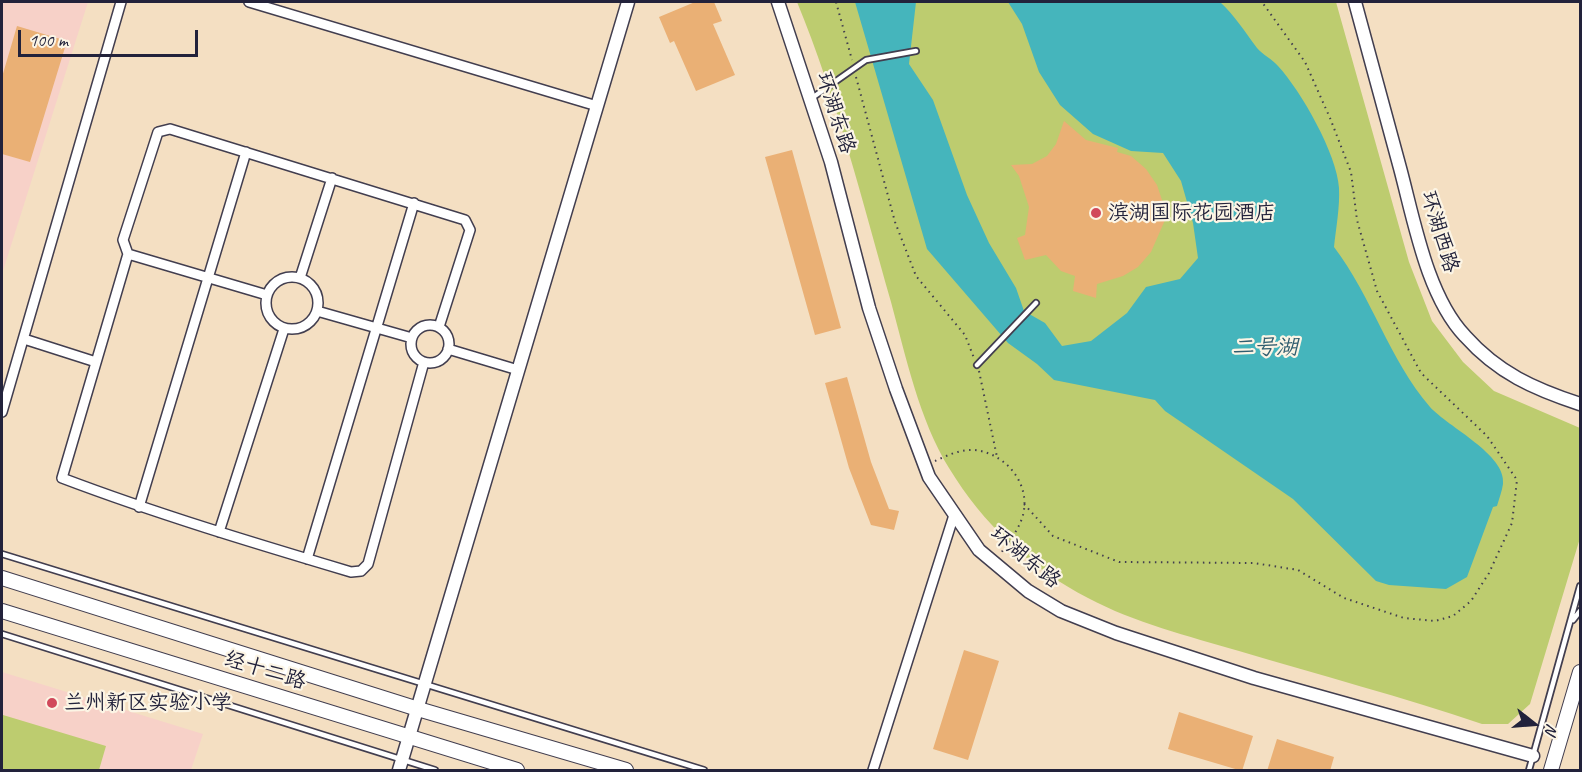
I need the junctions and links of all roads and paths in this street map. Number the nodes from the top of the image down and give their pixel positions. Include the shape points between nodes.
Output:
1 (121, 2) edge
2 (249, 2) edge
3 (628, 2) edge
4 (778, 2) edge
5 (836, 2) edge
6 (1262, 2) edge
7 (1355, 2) edge
8 (916, 51) dead end
9 (854, 67) junction
10 (810, 99) junction
11 (597, 106) junction
12 (246, 152) junction
13 (332, 178) junction
14 (414, 203) junction
15 (128, 254) junction
16 (210, 278) junction
17 (300, 278) junction
18 (267, 295) junction
19 (1036, 303) dead end
20 (317, 311) junction
21 (439, 327) junction
22 (284, 328) junction
23 (377, 328) junction
24 (412, 338) junction
25 (24, 339) junction
26 (448, 349) junction
27 (96, 362) junction
28 (424, 362) junction
29 (977, 365) junction
30 (518, 370) junction
31 (1581, 404) edge
32 (2, 412) edge
33 (997, 457) junction
34 (924, 465) junction
35 (1024, 504) junction
36 (139, 507) junction
37 (954, 515) junction
38 (219, 532) junction
39 (2, 554) edge
40 (307, 559) junction
41 (994, 562) junction
42 (2, 578) edge
43 (1581, 586) edge
44 (2, 611) edge
45 (1581, 611) edge
46 (1570, 623) junction
47 (2, 634) edge
48 (1581, 672) edge
49 (424, 686) junction
50 (418, 709) junction
51 (409, 738) junction
52 (1533, 756) junction
53 (400, 765) edge
54 (435, 771) edge
55 (517, 771) edge
56 (626, 771) edge
57 (704, 771) edge
58 (873, 771) edge
59 (1529, 771) edge
60 (1551, 771) edge

1 - 25 street
2 - 11 street
3 - 11 street
4 - 10 street, 环湖东路
5 - 9 path
6 - 35 path via 1305,63 1330,118 1351,172 1357,220 1377,291 1421,373 1487,436 1517,480 1512,523 1489,573 1471,601 1453,616 1436,621 1404,618 1344,598 1298,570 1254,563 1119,562 1053,536
7 - 31 street, 环湖西路 via 1432,281 1446,311 1464,336 1506,374
8 - 9 lane via 866,60
9 - 10 lane
9 - 29 path via 895,222 916,276 964,335
10 - 34 street, 环湖东路 via 831,162 869,308
11 - 30 street
12 - 13 street
12 - 15 street via 170,129 158,132 123,240
12 - 16 street
13 - 14 street
13 - 17 street
14 - 21 street via 465,220 470,230
14 - 23 street
15 - 16 street
15 - 27 street
16 - 18 street
16 - 36 street
17 - 18 street via 280,280
17 - 20 street via 315,291
18 - 22 street via 269,316
19 - 29 lane
20 - 22 street via 304,327
20 - 23 street
21 - 24 street via 424,326
21 - 26 street via 448,338
22 - 38 street
23 - 24 street
23 - 40 street
24 - 28 street via 412,350
25 - 27 street
25 - 32 street
26 - 28 street via 441,359
26 - 30 street
27 - 36 street via 62,478
28 - 40 street via 368,564 361,571 351,572
29 - 33 path
30 - 49 street
33 - 34 path via 973,450
33 - 35 path via 1015,472
34 - 37 street, 环湖东路
35 - 41 path via 1021,520
36 - 38 street
37 - 41 street, 环湖东路 via 979,550
37 - 58 street
38 - 40 street
39 - 49 lane
41 - 52 street, 环湖东路 via 1028,591 1061,611 1116,633 1254,678
42 - 50 main road
43 - 46 lane
44 - 51 main road, 经十二路
45 - 46 lane
46 - 52 lane
47 - 53 lane
48 - 60 main road
49 - 50 street
49 - 57 lane
50 - 51 street
50 - 56 main road
51 - 53 street
51 - 55 main road, 经十二路
52 - 59 lane
53 - 54 lane

